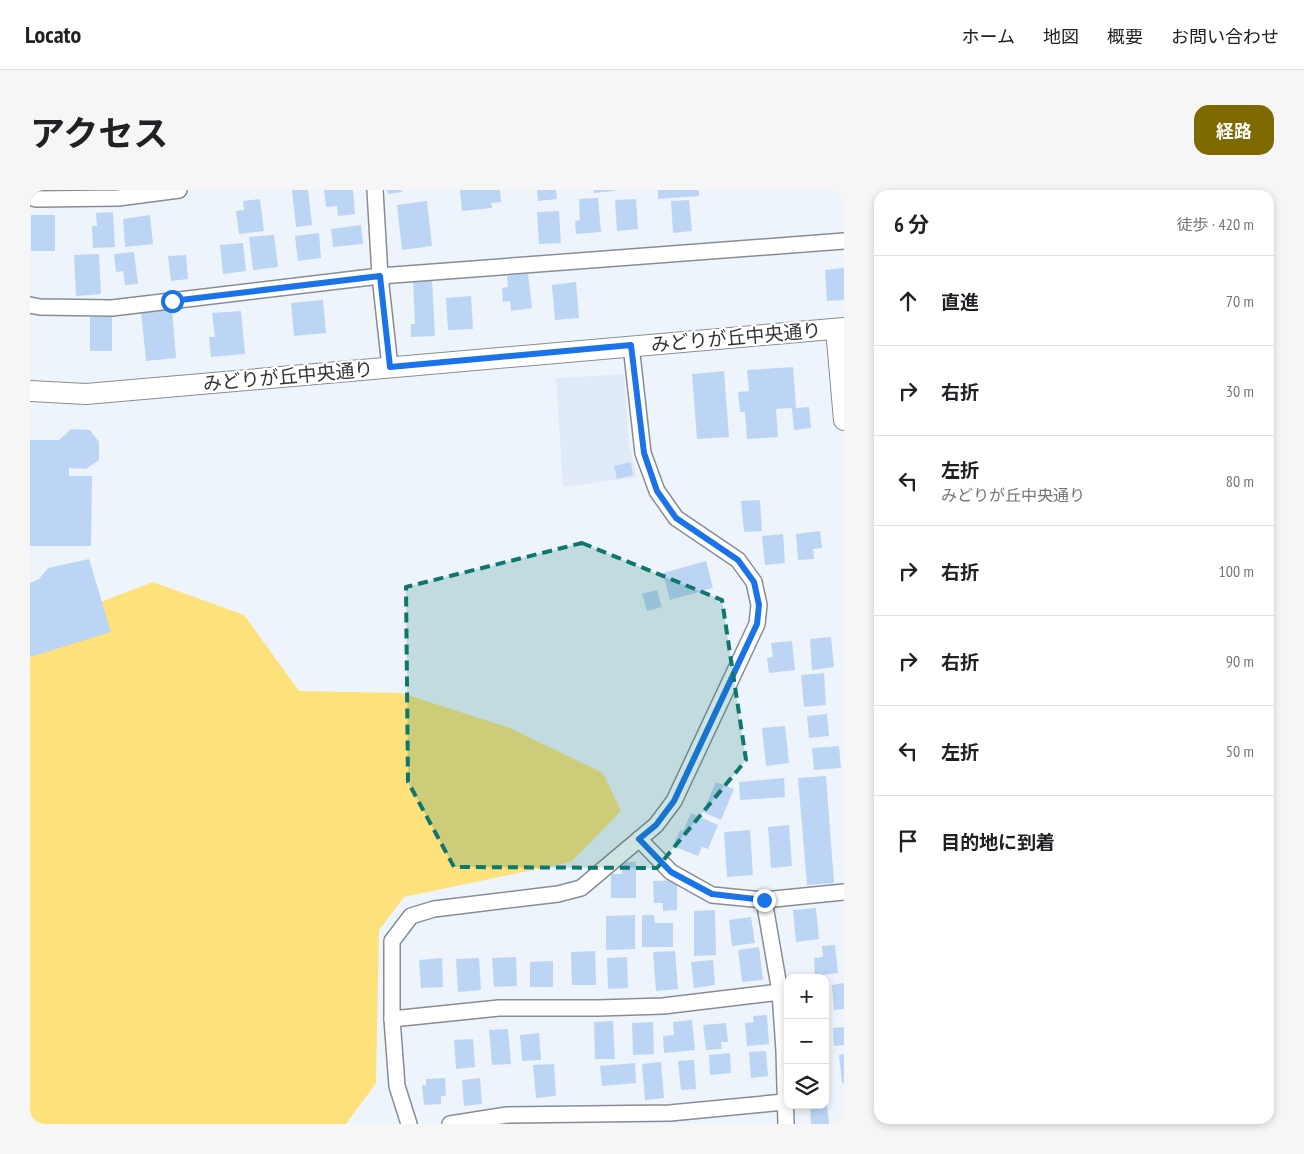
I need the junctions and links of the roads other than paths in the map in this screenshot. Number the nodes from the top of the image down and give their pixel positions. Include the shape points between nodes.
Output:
1 (180, 190) edge
2 (375, 190) edge
3 (146, 192) edge
4 (30, 197) edge
5 (844, 241) edge
6 (380, 276) junction
7 (30, 305) edge
8 (840, 328) edge
9 (631, 345) junction
10 (390, 367) junction
11 (30, 391) edge
12 (844, 420) edge
13 (639, 839) junction
14 (844, 892) edge
15 (764, 900) junction
16 (780, 992) junction
17 (392, 1019) junction
18 (784, 1064) edge
19 (784, 1102) edge
20 (785, 1109) edge
21 (408, 1124) edge
22 (450, 1124) edge
23 (786, 1124) edge

1 - 3 street
2 - 6 street
3 - 4 street via 118,198
5 - 6 street
6 - 7 street via 112,308
6 - 10 street
8 - 9 street, みどりが丘中央通り
8 - 12 street
9 - 10 street, みどりが丘中央通り
9 - 13 street via 644,453 657,491 676,518 738,560 754,582 759,605 757,624 674,801 656,825
10 - 11 street, みどりが丘中央通り via 86,394
13 - 15 street via 671,872 712,894
13 - 17 street via 581,888 558,894 434,909 412,916 392,941
14 - 15 street
15 - 16 street
16 - 17 street via 663,1006 499,1008
16 - 18 street
17 - 21 street via 397,1086
19 - 22 street via 670,1113 507,1115
20 - 23 street

